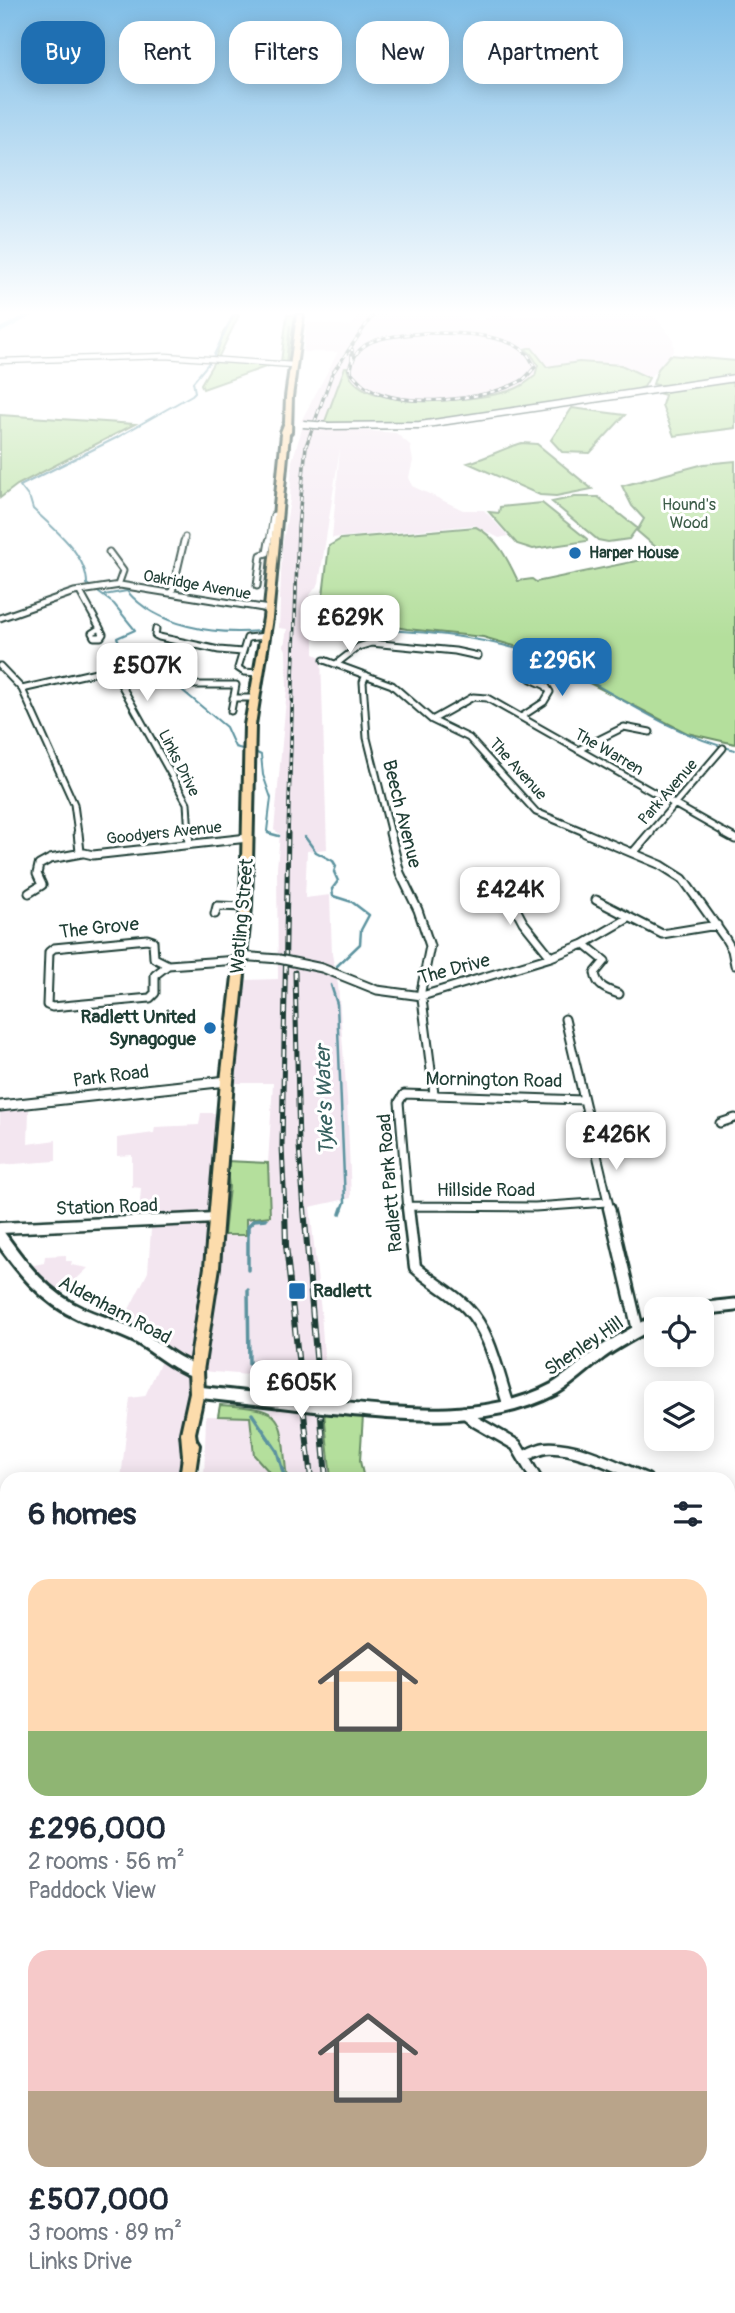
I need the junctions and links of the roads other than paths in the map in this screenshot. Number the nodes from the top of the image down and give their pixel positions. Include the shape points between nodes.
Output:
1 (434, 423) edge
2 (287, 424) joint
3 (279, 515) joint
4 (185, 537) dead end
5 (116, 546) dead end
6 (271, 553) junction
7 (118, 585) junction
8 (257, 586) dead end
9 (80, 592) junction
10 (172, 592) junction
11 (269, 609) junction
12 (0, 618) edge
13 (100, 628) dead end
14 (156, 629) dead end
15 (266, 636) junction
16 (486, 651) dead end
17 (242, 652) junction
18 (324, 660) dead end
19 (336, 664) junction
20 (0, 666) edge
21 (258, 673) junction
22 (366, 675) junction
23 (531, 679) dead end
24 (190, 685) dead end
25 (22, 689) junction
26 (233, 698) junction
27 (253, 698) junction
28 (231, 711) dead end
29 (521, 717) junction
30 (432, 720) junction
31 (650, 732) dead end
32 (723, 748) dead end
33 (578, 750) junction
34 (675, 806) junction
35 (248, 838) junction
36 (735, 839) edge
37 (189, 844) junction
38 (82, 853) junction
39 (633, 853) junction
40 (29, 893) dead end
41 (470, 898) dead end
42 (596, 900) dead end
43 (246, 907) junction
44 (215, 914) dead end
45 (629, 918) junction
46 (716, 925) junction
47 (584, 944) junction
48 (551, 957) junction
49 (238, 958) junction
50 (168, 965) junction
51 (735, 965) edge
52 (619, 994) dead end
53 (422, 996) junction
54 (565, 1019) dead end
55 (227, 1081) junction
56 (404, 1094) joint
57 (434, 1094) junction
58 (583, 1100) junction
59 (0, 1106) edge
60 (735, 1118) edge
61 (720, 1123) dead end
62 (607, 1202) junction
63 (407, 1206) junction
64 (216, 1218) junction
65 (0, 1227) edge
66 (0, 1237) edge
67 (735, 1305) edge
68 (714, 1307) edge
69 (644, 1327) edge
70 (638, 1330) junction
71 (196, 1371) junction
72 (197, 1395) junction
73 (508, 1403) junction
74 (464, 1412) junction
75 (525, 1456) junction
76 (188, 1472) edge
77 (533, 1472) edge
78 (628, 1472) edge

1 - 2 main road, bridge
2 - 3 main road, Watling Street
3 - 6 main road, Watling Street
4 - 10 street
5 - 7 street via 109,552 121,575
6 - 8 street via 261,555
6 - 11 main road, Watling Street
7 - 9 street, Oakridge Avenue
7 - 10 street, Oakridge Avenue
9 - 12 street, Oakridge Avenue
9 - 13 street
10 - 11 street, Oakridge Avenue
11 - 15 main road, Watling Street
14 - 17 street via 159,637
15 - 17 street via 247,638
15 - 21 main road, Watling Street
16 - 19 street via 475,658 455,651 372,643 358,647
17 - 21 street via 239,669
18 - 19 street, The Avenue
19 - 22 street, The Avenue
20 - 25 street, Goodyers Avenue
21 - 27 main road, Watling Street
22 - 30 street, The Avenue via 392,685
22 - 53 street, Beech Avenue via 372,758 400,873 430,946
23 - 29 street via 550,692 544,702
24 - 26 street via 236,685
25 - 37 street, Links Drive via 105,670 114,672 187,803
25 - 38 street, Goodyers Avenue via 71,797
26 - 27 street
26 - 28 street
27 - 35 main road, Watling Street
29 - 30 street, The Warren via 478,696
29 - 33 street, The Warren
30 - 39 street, The Avenue via 477,744 536,811
31 - 33 street via 624,727
32 - 34 street, Park Avenue
33 - 34 street, The Warren
34 - 36 street, The Warren
34 - 39 street, Park Avenue
35 - 37 street, Goodyers Avenue
35 - 43 main road, Watling Street
37 - 38 street, Goodyers Avenue
38 - 40 street via 39,865 42,885
39 - 46 street, The Avenue via 683,879
41 - 48 street via 506,890 523,922
42 - 45 street
43 - 44 street via 217,906
43 - 49 main road, Watling Street
45 - 46 street via 662,934
45 - 47 street, The Drive
46 - 51 street, The Avenue via 732,950
47 - 48 street, The Drive
47 - 52 street via 605,961 595,973 598,983
48 - 53 street, The Drive
49 - 50 street
49 - 53 street, The Drive, bridge via 279,959 322,968 377,990
49 - 55 main road, Watling Street
50 - 50 street, The Grove via 155,975 155,993 150,998 47,1005 48,952 54,948 147,939 153,941 154,958
53 - 57 street, Beech Avenue
54 - 58 street
55 - 59 street, Park Road
55 - 64 main road, Watling Street
56 - 57 street, Mornington Road
56 - 63 street, Radlett Park Road via 399,1102
57 - 58 street, Mornington Road
58 - 62 street
60 - 61 street
62 - 63 street, Hillside Road via 535,1207
62 - 70 street
63 - 73 street, Radlett Park Road via 415,1268 475,1318
64 - 65 street, Station Road
64 - 71 main road, Watling Street
66 - 71 main road, Aldenham Road via 46,1294 80,1314 141,1338
67 - 68 street
69 - 70 street, Shenley Hill
70 - 73 street, Shenley Hill via 550,1390
71 - 72 main road, Watling Street
72 - 74 street, Shenley Hill, bridge via 410,1413
72 - 76 main road, Watling Street via 200,1405
73 - 74 street, Shenley Hill
74 - 75 street via 477,1425 515,1444
75 - 77 street
75 - 78 street via 544,1448 557,1450

